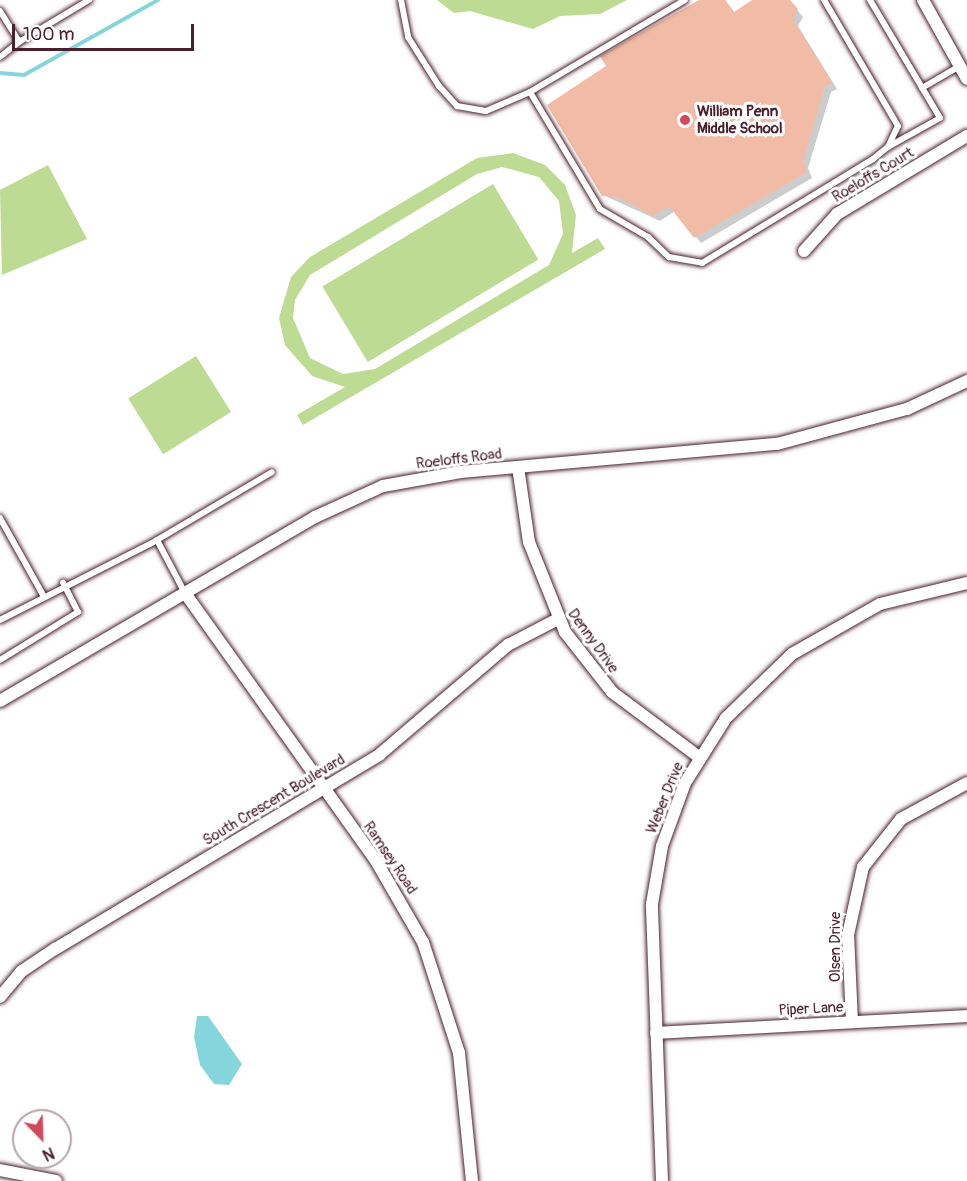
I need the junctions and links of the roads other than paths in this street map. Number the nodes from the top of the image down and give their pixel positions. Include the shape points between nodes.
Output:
1 (88, 0) edge
2 (401, 0) edge
3 (685, 0) edge
4 (824, 0) edge
5 (870, 0) edge
6 (923, 0) edge
7 (0, 11) edge
8 (20, 42) junction
9 (0, 57) edge
10 (960, 66) junction
11 (967, 79) edge
12 (922, 88) junction
13 (530, 92) junction
14 (967, 136) edge
15 (888, 147) junction
16 (804, 251) dead end
17 (967, 381) edge
18 (518, 467) junction
19 (272, 472) dead end
20 (0, 518) edge
21 (157, 540) junction
22 (967, 582) edge
23 (63, 583) junction
24 (185, 593) junction
25 (43, 595) junction
26 (558, 619) junction
27 (0, 620) edge
28 (0, 660) edge
29 (0, 701) edge
30 (699, 757) junction
31 (967, 783) edge
32 (323, 788) junction
33 (0, 997) edge
34 (967, 1016) edge
35 (852, 1022) junction
36 (656, 1033) junction
37 (0, 1170) edge
38 (56, 1181) edge
39 (472, 1181) edge
40 (662, 1181) edge

1 - 8 lane
2 - 13 lane via 408,37 457,106 486,111
3 - 13 lane
4 - 15 lane via 898,126
5 - 12 lane
6 - 10 street
7 - 8 lane
8 - 9 lane
10 - 11 street
10 - 12 lane
12 - 15 lane via 940,118
13 - 15 lane via 600,209 648,237 669,257 702,263
14 - 16 street, Roeloffs Court via 837,213
17 - 18 street, Roeloffs Road via 907,409 777,444
18 - 24 street, Roeloffs Road via 435,475 350,498
18 - 26 street, Denny Drive via 529,542
19 - 21 lane
20 - 25 lane
21 - 23 lane
21 - 24 lane
22 - 30 street, Weber Drive via 899,597 820,634 751,691
23 - 25 lane
23 - 28 lane via 78,612
24 - 29 street, Roeloffs Road
24 - 32 street, Ramsey Road
25 - 27 lane
26 - 30 street, Denny Drive via 612,692
26 - 32 street, South Crescent Boulevard via 508,645 402,739
30 - 36 street, Weber Drive via 672,813 655,872 651,942
31 - 35 street, Olsen Drive via 901,819 863,867 849,909
32 - 33 street, South Crescent Boulevard via 55,949 22,971
32 - 39 street, Ramsey Road via 408,912 438,979 467,1095
34 - 35 street, Piper Lane
35 - 36 street, Piper Lane
36 - 40 street, Weber Drive
37 - 38 street

